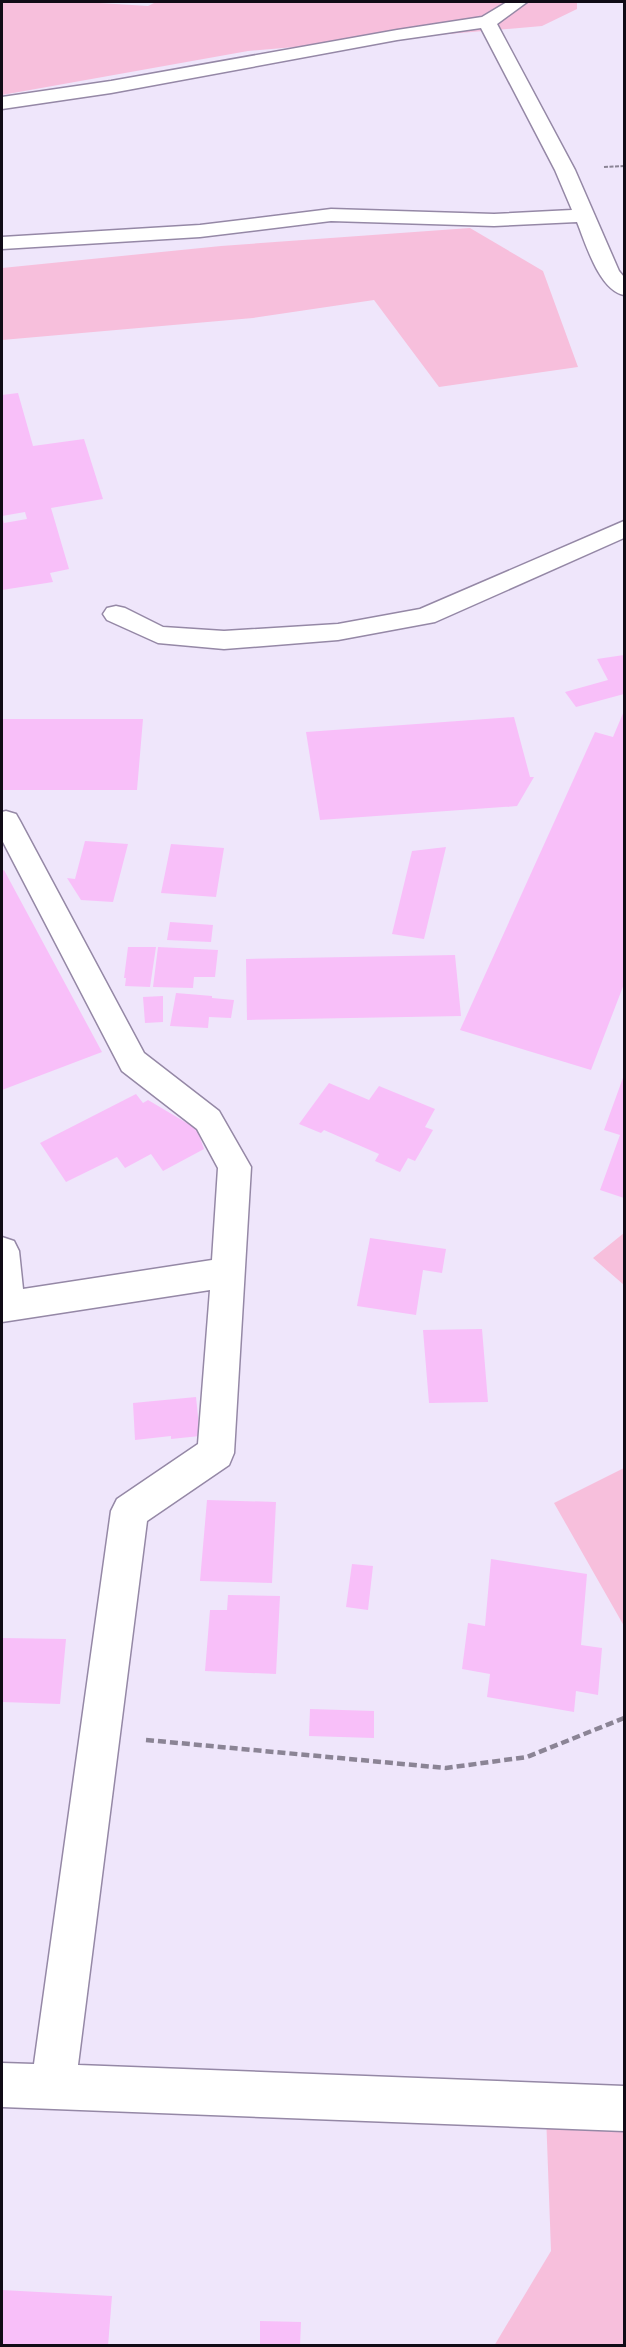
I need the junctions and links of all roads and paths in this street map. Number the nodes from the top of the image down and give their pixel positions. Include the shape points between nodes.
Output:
1 (518, 2) edge
2 (488, 22) junction
3 (2, 102) edge
4 (586, 215) junction
5 (2, 243) edge
6 (624, 290) edge
7 (624, 529) edge
8 (116, 615) dead end
9 (6, 821) dead end
10 (2, 1251) edge
11 (228, 1272) junction
12 (4, 1306) edge
13 (624, 1718) edge
14 (100, 1736) junction
15 (2, 2085) edge
16 (53, 2086) junction
17 (624, 2109) edge

1 - 2 street
2 - 3 street
2 - 4 street
4 - 5 street via 494,220 331,215 200,231
4 - 6 street via 609,273
7 - 8 street via 426,616 338,632 224,640 158,634
9 - 11 street via 133,1062 208,1120 235,1167
10 - 12 street
11 - 12 street
11 - 14 street via 216,1453 130,1511
13 - 14 path via 527,1757 446,1768
14 - 16 street
15 - 16 street
16 - 17 street

